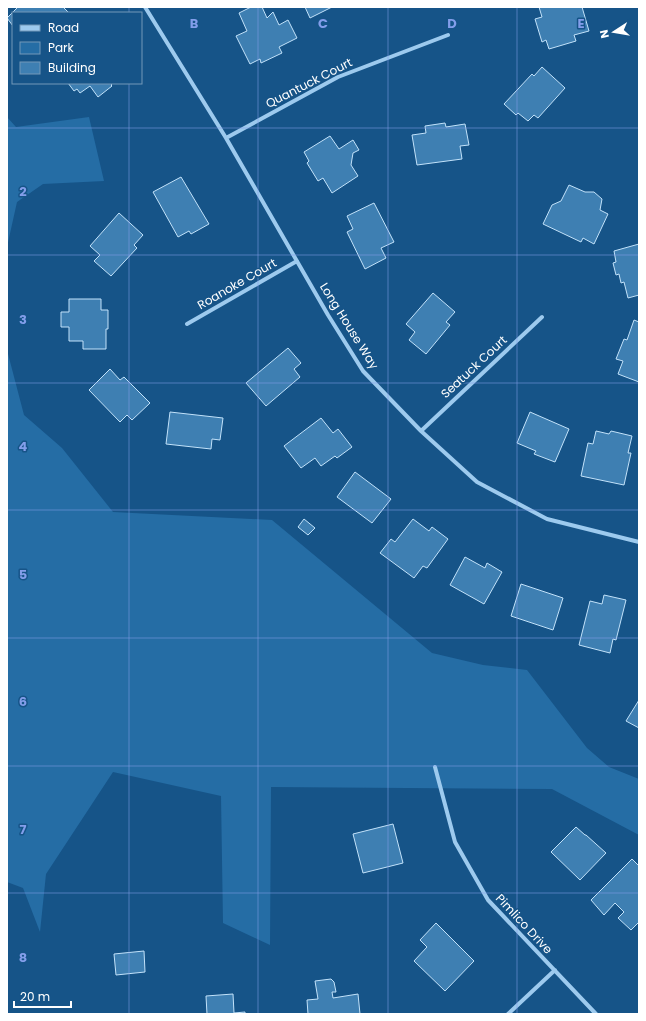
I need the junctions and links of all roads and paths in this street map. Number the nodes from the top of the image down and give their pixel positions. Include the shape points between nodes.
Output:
1 (145, 7) edge
2 (448, 35) dead end
3 (226, 138) junction
4 (297, 261) junction
5 (542, 317) dead end
6 (187, 324) dead end
7 (421, 430) junction
8 (639, 542) edge
9 (435, 767) dead end
10 (555, 970) junction
11 (508, 1014) edge
12 (596, 1014) edge

1 - 3 street, Long House Way
2 - 3 street, Quantuck Court via 338,77
3 - 4 street, Long House Way
4 - 6 street, Roanoke Court
4 - 7 street, Long House Way via 363,371
5 - 7 street, Seatuck Court
7 - 8 street, Long House Way via 477,482 547,519
9 - 10 street, Pimlico Drive via 455,842 488,900
10 - 11 street
10 - 12 street, Pimlico Drive

